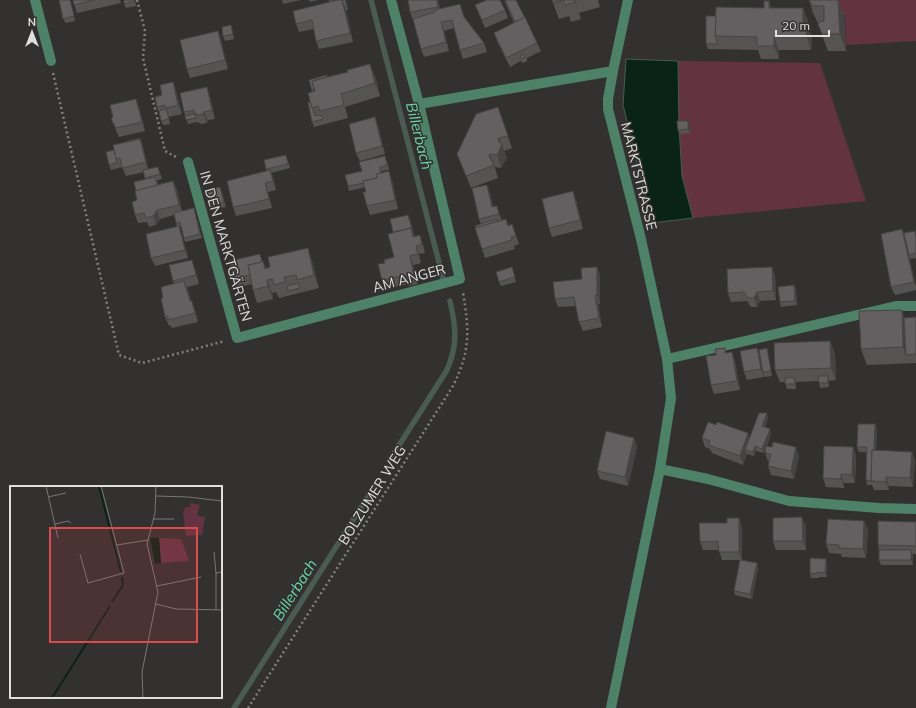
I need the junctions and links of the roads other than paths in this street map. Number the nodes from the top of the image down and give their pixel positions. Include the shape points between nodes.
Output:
1 (35, 0) edge
2 (391, 0) edge
3 (628, 0) edge
4 (51, 61) road end
5 (613, 71) junction
6 (419, 104) junction
7 (188, 162) road end
8 (916, 306) edge
9 (237, 338) joint
10 (667, 358) junction
11 (660, 469) junction
12 (916, 509) edge
13 (611, 708) edge

1 - 4 street
2 - 6 street, AM ANGER
3 - 5 street, MARKTSTRASSE
5 - 6 street
5 - 10 street, MARKTSTRASSE via 608,110 641,239
6 - 9 street, AM ANGER via 460,279
7 - 9 street, IN DEN MARKTGÄRTEN
8 - 10 street via 896,306
10 - 11 street, MARKTSTRASSE via 671,398
11 - 12 street via 789,501
11 - 13 street, MARKTSTRASSE

